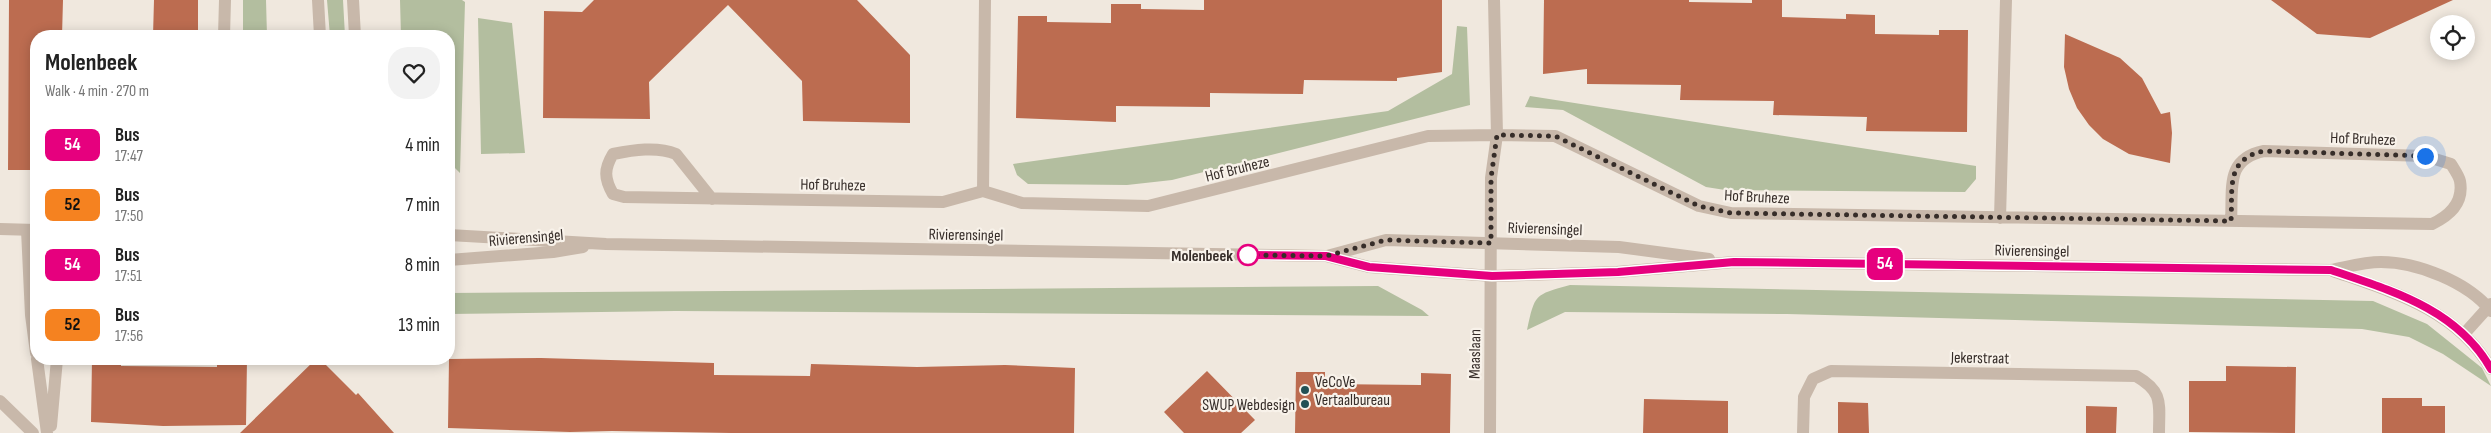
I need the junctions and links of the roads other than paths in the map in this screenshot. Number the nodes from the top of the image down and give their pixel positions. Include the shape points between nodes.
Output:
1 (225, 0) edge
2 (318, 0) edge
3 (353, 0) edge
4 (984, 0) edge
5 (1494, 0) edge
6 (2006, 0) edge
7 (224, 30) edge
8 (320, 30) edge
9 (355, 30) edge
10 (1497, 135) junction
11 (983, 191) junction
12 (712, 199) junction
13 (2000, 218) junction
14 (2231, 221) junction
15 (0, 229) edge
16 (30, 230) edge
17 (455, 235) edge
18 (1491, 243) junction
19 (606, 244) junction
20 (1326, 256) junction
21 (455, 260) edge
22 (1734, 262) junction
23 (2331, 270) junction
24 (1492, 276) junction
25 (2490, 307) edge
26 (2464, 334) junction
27 (38, 365) edge
28 (56, 365) edge
29 (2491, 369) edge
30 (0, 401) edge
31 (33, 433) edge
32 (49, 433) edge
33 (1490, 433) edge
34 (1803, 433) edge
35 (2159, 433) edge

1 - 7 street
2 - 8 street
3 - 9 street
4 - 11 street
5 - 10 street
6 - 13 street
10 - 11 street, Hof Bruheze via 1428,136 1148,206 1022,203
10 - 13 street, Hof Bruheze via 1555,136 1699,206 1731,213
10 - 18 street via 1491,178
11 - 12 street, Hof Bruheze via 942,202
12 - 12 street, Hof Bruheze via 624,198 612,194 606,180 606,165 613,154 629,150 667,150 676,154
13 - 14 street, Hof Bruheze
14 - 14 street, Hof Bruheze via 2233,178 2239,162 2264,151 2425,156 2451,164 2460,181 2458,203 2448,216 2432,224
15 - 16 street
17 - 19 street, Rivierensingel
18 - 20 street, Rivierensingel via 1386,240
18 - 22 street, Rivierensingel via 1619,247
18 - 24 street, Maaslaan
19 - 20 street, Rivierensingel
19 - 21 street, Rivierensingel via 553,252
20 - 24 street, Rivierensingel via 1369,267
22 - 23 street, Rivierensingel
22 - 24 street, Rivierensingel via 1588,274
23 - 25 street, Rivierensingel via 2379,262 2405,264 2436,274
23 - 26 street, Rivierensingel via 2406,297 2444,317
24 - 33 street, Maaslaan
25 - 26 street
26 - 29 street, Rivierensingel
27 - 32 street
28 - 32 street
30 - 31 street
34 - 35 street, Jekerstraat via 1804,397 1814,379 1831,370 2136,376 2152,386 2159,402

